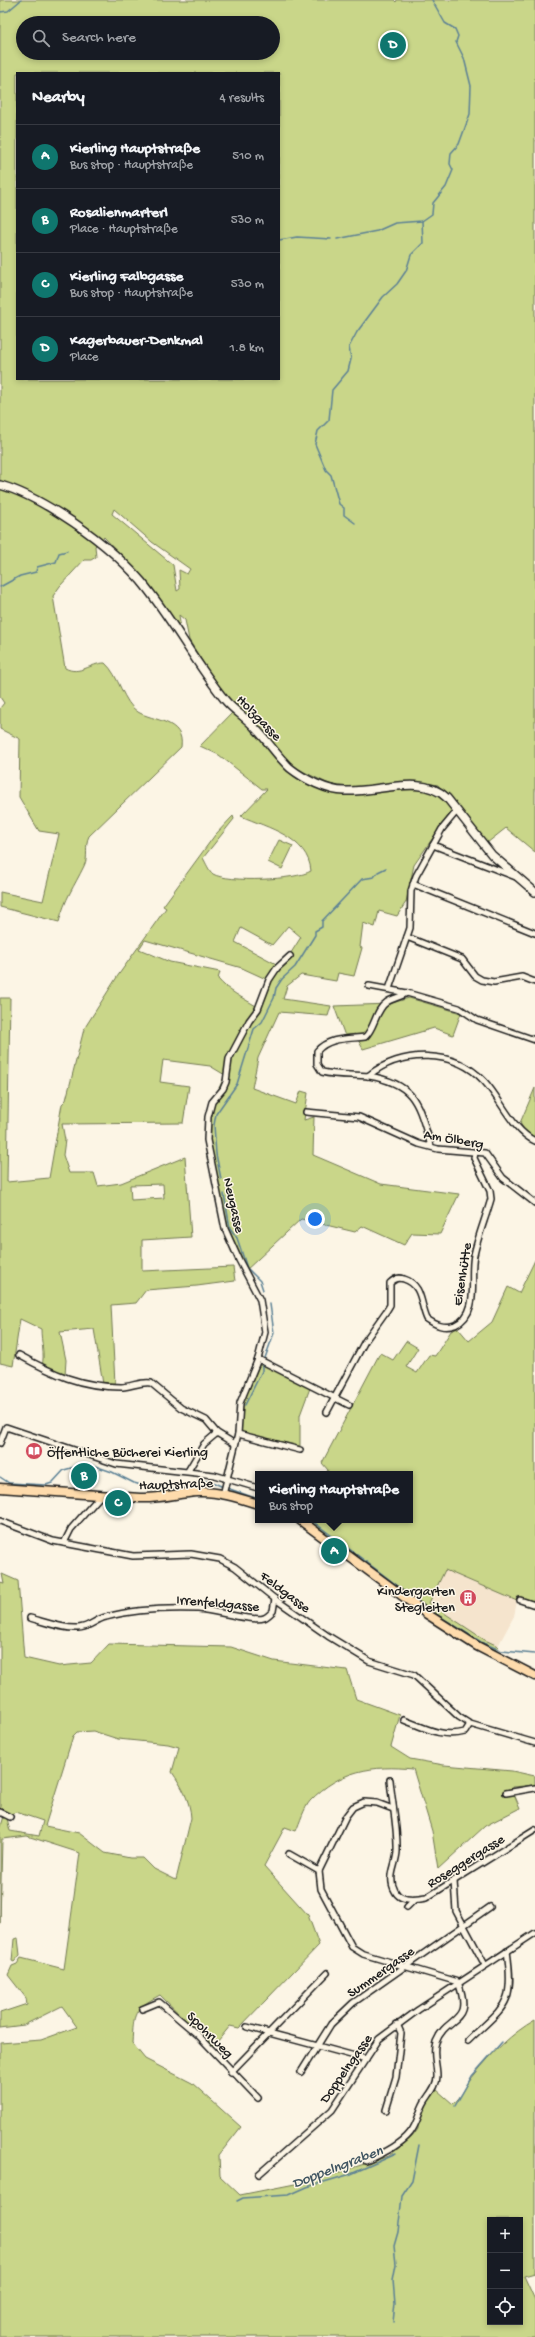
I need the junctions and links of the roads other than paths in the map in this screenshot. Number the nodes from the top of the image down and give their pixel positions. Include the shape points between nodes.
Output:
1 (0, 485) edge
2 (457, 811) junction
3 (433, 845) junction
4 (497, 859) junction
5 (492, 869) junction
6 (521, 878) junction
7 (413, 884) junction
8 (535, 892) edge
9 (535, 933) edge
10 (407, 937) junction
11 (290, 956) dead end
12 (535, 982) edge
13 (369, 986) dead end
14 (389, 989) junction
15 (407, 993) junction
16 (535, 1040) edge
17 (368, 1076) junction
18 (306, 1112) dead end
19 (535, 1141) edge
20 (431, 1146) junction
21 (475, 1153) junction
22 (535, 1203) edge
23 (19, 1355) dead end
24 (258, 1359) junction
25 (334, 1396) junction
26 (349, 1405) dead end
27 (327, 1412) dead end
28 (217, 1433) junction
29 (238, 1434) junction
30 (0, 1443) edge
31 (235, 1444) junction
32 (300, 1450) dead end
33 (188, 1471) junction
34 (226, 1481) junction
35 (255, 1487) edge
36 (0, 1488) edge
37 (101, 1495) junction
38 (223, 1495) junction
39 (255, 1503) edge
40 (0, 1521) edge
41 (304, 1523) edge
42 (64, 1543) junction
43 (275, 1599) junction
44 (520, 1600) dead end
45 (535, 1605) edge
46 (30, 1618) dead end
47 (535, 1676) edge
48 (404, 1720) dead end
49 (470, 1724) junction
50 (535, 1743) edge
51 (390, 1780) dead end
52 (535, 1788) edge
53 (506, 1793) dead end
54 (393, 1809) junction
55 (0, 1812) edge
56 (10, 1817) dead end
57 (535, 1830) edge
58 (289, 1854) dead end
59 (320, 1871) junction
60 (454, 1881) junction
61 (414, 1900) junction
62 (407, 1907) dead end
63 (490, 1907) dead end
64 (463, 1927) junction
65 (535, 1933) edge
66 (507, 1951) junction
67 (485, 1965) junction
68 (406, 1966) junction
69 (327, 1973) dead end
70 (458, 1982) junction
71 (142, 2009) dead end
72 (397, 2024) junction
73 (246, 2027) dead end
74 (269, 2032) junction
75 (468, 2041) dead end
76 (316, 2045) junction
77 (366, 2059) junction
78 (231, 2072) junction
79 (301, 2072) dead end
80 (258, 2098) dead end
81 (386, 2110) dead end
82 (366, 2161) dead end
83 (259, 2174) dead end

1 - 2 street, Holzgasse via 38,500 88,532 116,556 156,601 226,701 250,722 280,758 297,772 337,791 428,786 443,794
2 - 3 street via 445,824
2 - 4 street, Holzgasse via 478,840
3 - 5 street
3 - 7 street
4 - 5 street
4 - 6 street, Holzgasse
5 - 6 street
6 - 8 street, Holzgasse
7 - 9 street
7 - 10 street
10 - 12 street via 462,959 474,976 482,980 494,982 522,977
10 - 14 street
11 - 24 street, Neugasse via 269,980 258,1009 249,1020 229,1059 226,1082 212,1102 208,1117 207,1140 225,1229 260,1298 264,1314 265,1332
13 - 14 street
14 - 15 street
15 - 16 street via 459,1008 477,1020
15 - 17 street via 386,1002 374,1026 365,1037 330,1041 317,1051 317,1064 322,1072 337,1076
17 - 19 street via 378,1068 413,1056 432,1055 462,1065 473,1070 485,1082 522,1131
17 - 20 street via 393,1082 410,1092 417,1104
18 - 20 street, Am Ölberg via 358,1117 419,1144
20 - 21 street, Am Ölberg
21 - 22 street, Am Ölberg via 485,1153 503,1178
21 - 25 street, Eisenhütte via 474,1158 492,1199 474,1254 473,1292 466,1316 459,1323 449,1327 437,1326 427,1320 417,1288 407,1280 393,1280 390,1283 390,1305 365,1341
23 - 28 street via 60,1377 94,1386 123,1388 151,1383 181,1408 206,1420
24 - 25 street
24 - 29 street, Neugasse via 240,1403
25 - 26 street
25 - 27 street, Eisenhütte
28 - 31 street
28 - 33 street via 204,1444
29 - 31 street, Neugasse
29 - 32 street
30 - 33 street via 6,1427 116,1464
31 - 34 street, Neugasse
33 - 34 street
34 - 35 street
34 - 38 street, Neugasse
36 - 37 main road, Hauptstraße
37 - 38 main road, Hauptstraße via 161,1498 198,1492
37 - 42 street via 71,1529
38 - 39 main road, Hauptstraße
40 - 42 street, Feldgasse
41 - 47 main road via 427,1614 477,1646
42 - 43 street, Feldgasse via 133,1556 206,1555 235,1567
43 - 46 street, Irrenfeldgasse via 273,1611 265,1618 254,1620 197,1609 106,1616 89,1626 78,1628
43 - 49 street, Feldgasse via 369,1661 414,1675
44 - 45 street
48 - 49 street via 439,1734 452,1735 464,1732
49 - 50 street, Feldgasse
51 - 54 street, Roseggergasse
52 - 53 street
54 - 59 street via 377,1803 364,1802 353,1807 346,1816
54 - 61 street, Roseggergasse via 397,1852 391,1879 395,1892 403,1898
55 - 56 street
57 - 60 street, Roseggergasse
58 - 59 street
59 - 68 street via 321,1889 352,1947 363,1954
60 - 61 street, Roseggergasse via 426,1898
60 - 64 street via 456,1911
61 - 62 street
63 - 64 street, Summergasse
64 - 67 street
64 - 68 street, Summergasse
65 - 66 street, Doppelngasse
66 - 67 street, Doppelngasse
66 - 75 street via 511,1985 508,1997 504,2006
67 - 70 street, Doppelngasse
68 - 70 street
68 - 76 street, Summergasse via 353,2003 331,2024
69 - 74 street
70 - 72 street, Doppelngasse
70 - 82 street via 463,2006 461,2014 436,2042 434,2053 437,2076 434,2088 410,2134 384,2153
71 - 78 street, Spohrweg via 159,2002 194,2032
72 - 77 street, Doppelngasse via 379,2039
72 - 81 street via 401,2033 396,2077
73 - 74 street
74 - 76 street
74 - 78 street
76 - 77 street
76 - 79 street, Summergasse
77 - 83 street, Doppelngasse via 332,2110
78 - 80 street, Spohrweg

